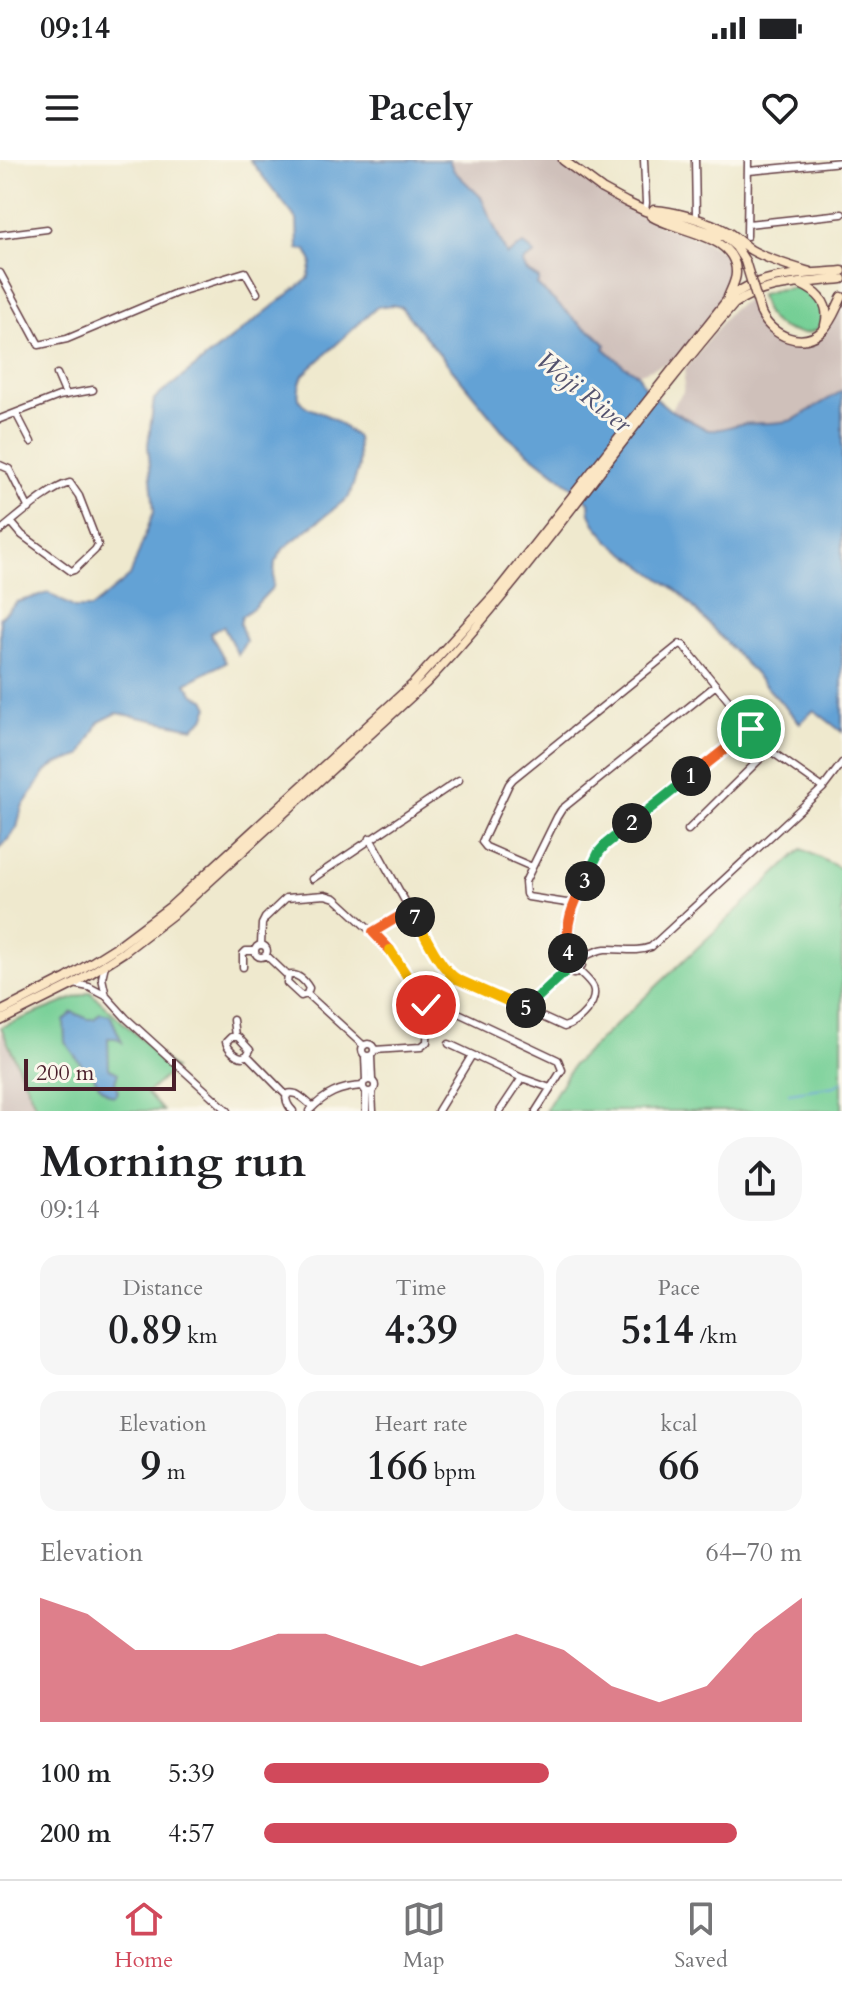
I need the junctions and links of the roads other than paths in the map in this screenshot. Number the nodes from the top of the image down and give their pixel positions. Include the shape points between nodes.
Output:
1 (563, 160) edge
2 (644, 160) edge
3 (695, 160) edge
4 (748, 160) edge
5 (842, 162) edge
6 (749, 171) junction
7 (645, 211) junction
8 (842, 214) edge
9 (696, 216) dead end
10 (748, 224) junction
11 (47, 229) dead end
12 (0, 235) edge
13 (747, 236) dead end
14 (842, 271) edge
15 (0, 273) edge
16 (817, 274) junction
17 (842, 279) edge
18 (799, 283) junction
19 (257, 293) dead end
20 (842, 297) edge
21 (728, 299) junction
22 (823, 331) junction
23 (67, 339) junction
24 (71, 349) dead end
25 (682, 363) junction
26 (57, 374) dead end
27 (93, 390) dead end
28 (66, 395) junction
29 (16, 413) junction
30 (0, 419) edge
31 (31, 442) dead end
32 (0, 465) edge
33 (569, 505) junction
34 (29, 509) junction
35 (11, 522) junction
36 (0, 531) edge
37 (716, 685) junction
38 (751, 729) junction
39 (769, 750) junction
40 (842, 763) edge
41 (459, 780) dead end
42 (823, 788) junction
43 (688, 830) dead end
44 (370, 838) junction
45 (532, 867) junction
46 (312, 879) dead end
47 (573, 904) junction
48 (410, 910) junction
49 (373, 932) junction
50 (261, 944) junction
51 (255, 951) junction
52 (266, 955) junction
53 (569, 956) junction
54 (580, 959) junction
55 (105, 965) junction
56 (243, 967) dead end
57 (579, 971) junction
58 (565, 972) junction
59 (74, 984) junction
60 (106, 996) junction
61 (423, 1001) junction
62 (525, 1009) junction
63 (0, 1012) edge
64 (233, 1020) dead end
65 (0, 1021) edge
66 (235, 1036) junction
67 (449, 1044) dead end
68 (370, 1054) junction
69 (247, 1055) junction
70 (472, 1055) junction
71 (522, 1078) junction
72 (368, 1086) junction
73 (550, 1088) junction
74 (287, 1096) junction
75 (311, 1109) edge
76 (228, 1111) edge
77 (293, 1111) edge
78 (366, 1111) edge
79 (373, 1111) edge
80 (438, 1111) edge
81 (500, 1111) edge
82 (536, 1111) edge

1 - 7 main road via 602,189
2 - 7 street
3 - 9 street
4 - 6 street
5 - 6 street
6 - 10 street
7 - 16 main road via 667,211 718,227 763,256
7 - 21 main road via 711,239 730,254 736,273
7 - 22 main road, bridge via 725,237 736,247 770,328 804,340
8 - 10 street
10 - 13 street
11 - 12 street
14 - 16 main road
15 - 23 street via 39,345
16 - 21 main road via 763,280
17 - 18 main road
18 - 22 main road via 825,304
18 - 25 main road via 740,299
19 - 23 street via 245,272 176,293
20 - 22 main road
21 - 25 main road
23 - 24 street
25 - 33 main road
26 - 28 street
27 - 28 street
28 - 29 street
29 - 30 street
29 - 31 street
32 - 34 street via 9,469
33 - 55 main road via 480,623 426,683 176,912
33 - 63 main road via 413,684 170,907 67,978
34 - 35 street
34 - 35 street via 70,483 98,545 71,571
35 - 36 street
37 - 38 street
37 - 45 street via 562,809
37 - 45 street via 680,644 513,779 482,842
38 - 39 street
38 - 47 street via 606,844
39 - 42 street
39 - 43 street
40 - 42 street
41 - 44 street
42 - 54 street via 651,947 598,950
44 - 46 street
44 - 48 street
45 - 47 street via 525,882 528,897
47 - 53 street via 566,934
48 - 49 street
48 - 62 street via 452,976
49 - 50 street via 335,898 286,898 265,918
49 - 61 street
50 - 51 street
50 - 52 street
51 - 52 street
51 - 56 street via 243,954
52 - 68 street via 288,976 297,975 309,988 307,994 364,1046 371,1045
53 - 54 street
53 - 58 street via 562,963
54 - 57 street
55 - 59 main road
55 - 60 street
57 - 58 street
57 - 62 street via 593,986 593,1000 570,1026
58 - 62 street
59 - 60 street
59 - 65 main road
60 - 76 street
61 - 68 street via 428,1017 425,1045
61 - 73 street via 558,1060 562,1070
64 - 66 street
66 - 69 street via 248,1046
66 - 69 street via 226,1042 228,1047 239,1057
67 - 70 street
68 - 72 street
69 - 74 street
70 - 71 street
70 - 80 street
71 - 73 street
71 - 81 street
72 - 75 street via 337,1089
72 - 78 street
72 - 79 street
73 - 82 street
74 - 75 street via 294,1093
74 - 77 street

